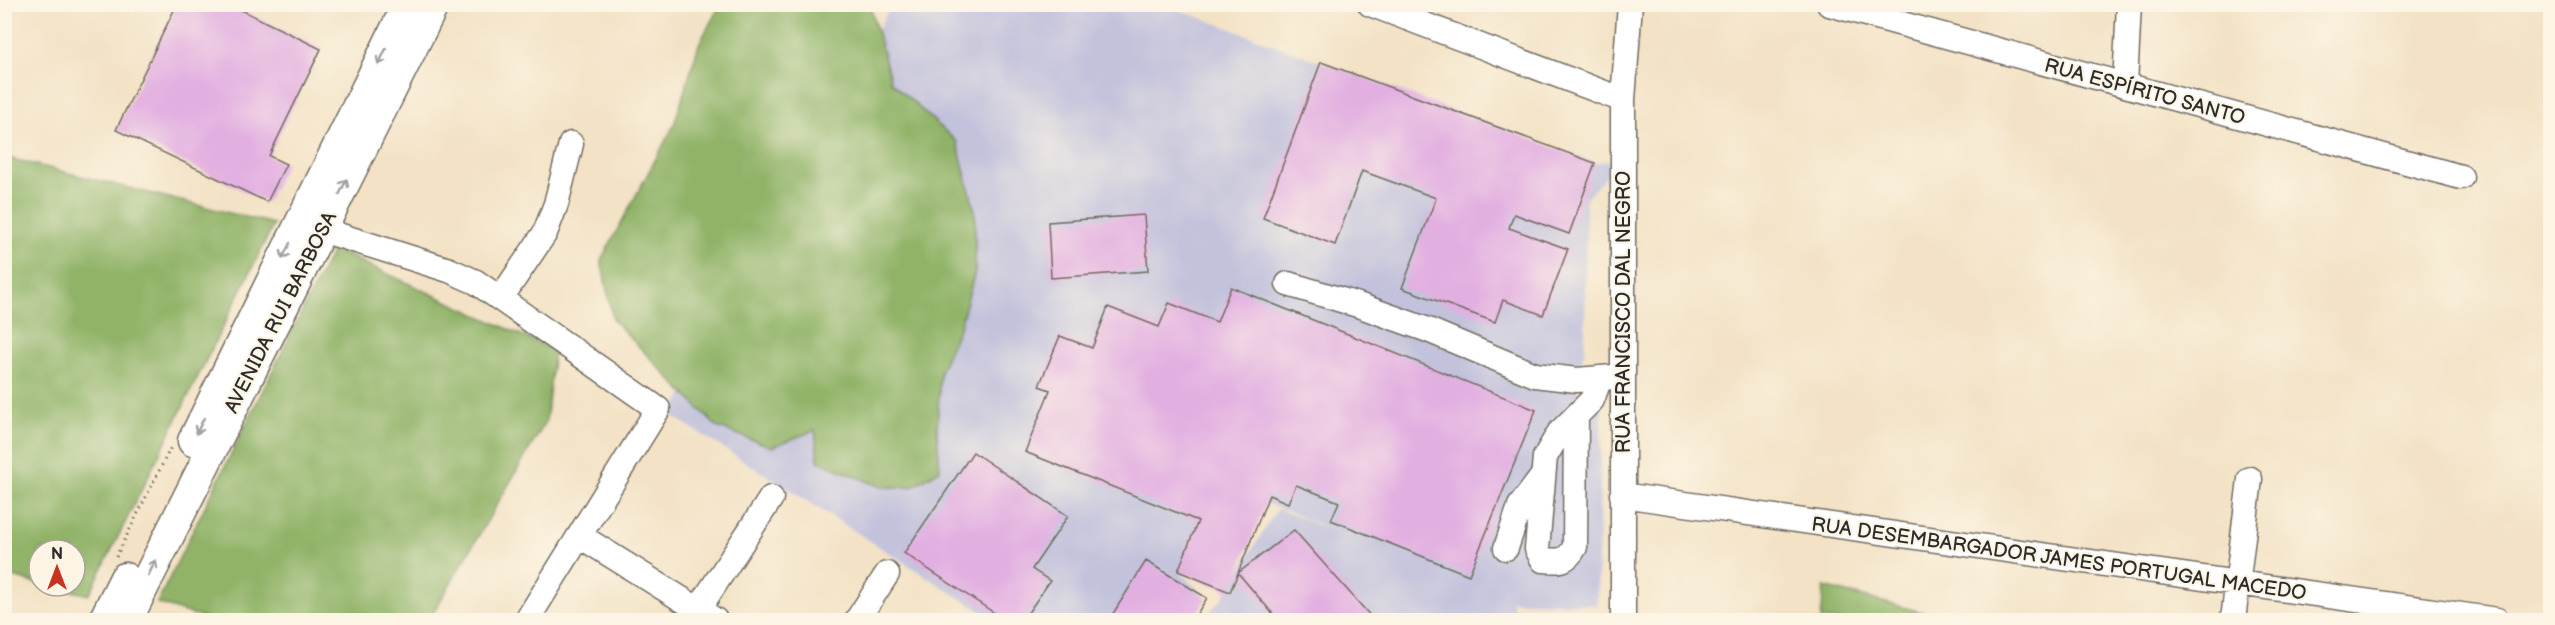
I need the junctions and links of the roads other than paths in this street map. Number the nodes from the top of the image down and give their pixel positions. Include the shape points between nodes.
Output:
1 (408, 4) edge
2 (434, 4) edge
3 (1630, 4) edge
4 (1829, 4) edge
5 (2129, 4) edge
6 (1385, 7) edge
7 (2125, 86) junction
8 (1623, 100) junction
9 (571, 144) dead end
10 (2461, 177) dead end
11 (322, 230) junction
12 (1288, 284) dead end
13 (501, 298) junction
14 (1624, 377) junction
15 (1600, 378) junction
16 (1576, 416) junction
17 (1542, 477) junction
18 (2250, 478) dead end
19 (1622, 495) junction
20 (771, 498) dead end
21 (580, 536) junction
22 (1506, 548) dead end
23 (887, 574) dead end
24 (2238, 583) junction
25 (706, 615) edge
26 (104, 621) edge
27 (127, 621) edge
28 (528, 621) edge
29 (857, 621) edge
30 (1623, 621) edge
31 (2233, 621) edge
32 (2497, 621) edge

1 -> 26 main road, AVENIDA RUI BARBOSA
11 -> 2 main road, AVENIDA RUI BARBOSA
3 - 8 street, RUA FRANCISCO DAL NEGRO
4 - 7 street, RUA ESPÍRITO SANTO
5 - 7 street
6 - 8 street
7 - 10 street, RUA ESPÍRITO SANTO
8 - 14 street, RUA FRANCISCO DAL NEGRO
9 - 13 street via 545,233
11 - 13 street via 449,270
27 -> 11 main road, AVENIDA RUI BARBOSA
12 - 15 street via 1428,330 1535,375 1577,380
13 - 21 street via 658,409
14 - 15 street
14 - 19 street, RUA FRANCISCO DAL NEGRO
15 - 16 street via 1592,400
16 - 17 street via 1559,433 1545,457
16 - 17 street via 1575,547 1569,557 1559,561 1543,560 1537,549
17 - 22 street via 1520,506
18 - 24 street
19 - 24 street, RUA DESEMBARGADOR JAMES PORTUGAL MACEDO
19 - 30 street, RUA FRANCISCO DAL NEGRO
20 - 25 street
21 - 25 street
21 - 28 street
23 - 29 street
24 - 31 street
24 - 32 street, RUA DESEMBARGADOR JAMES PORTUGAL MACEDO

